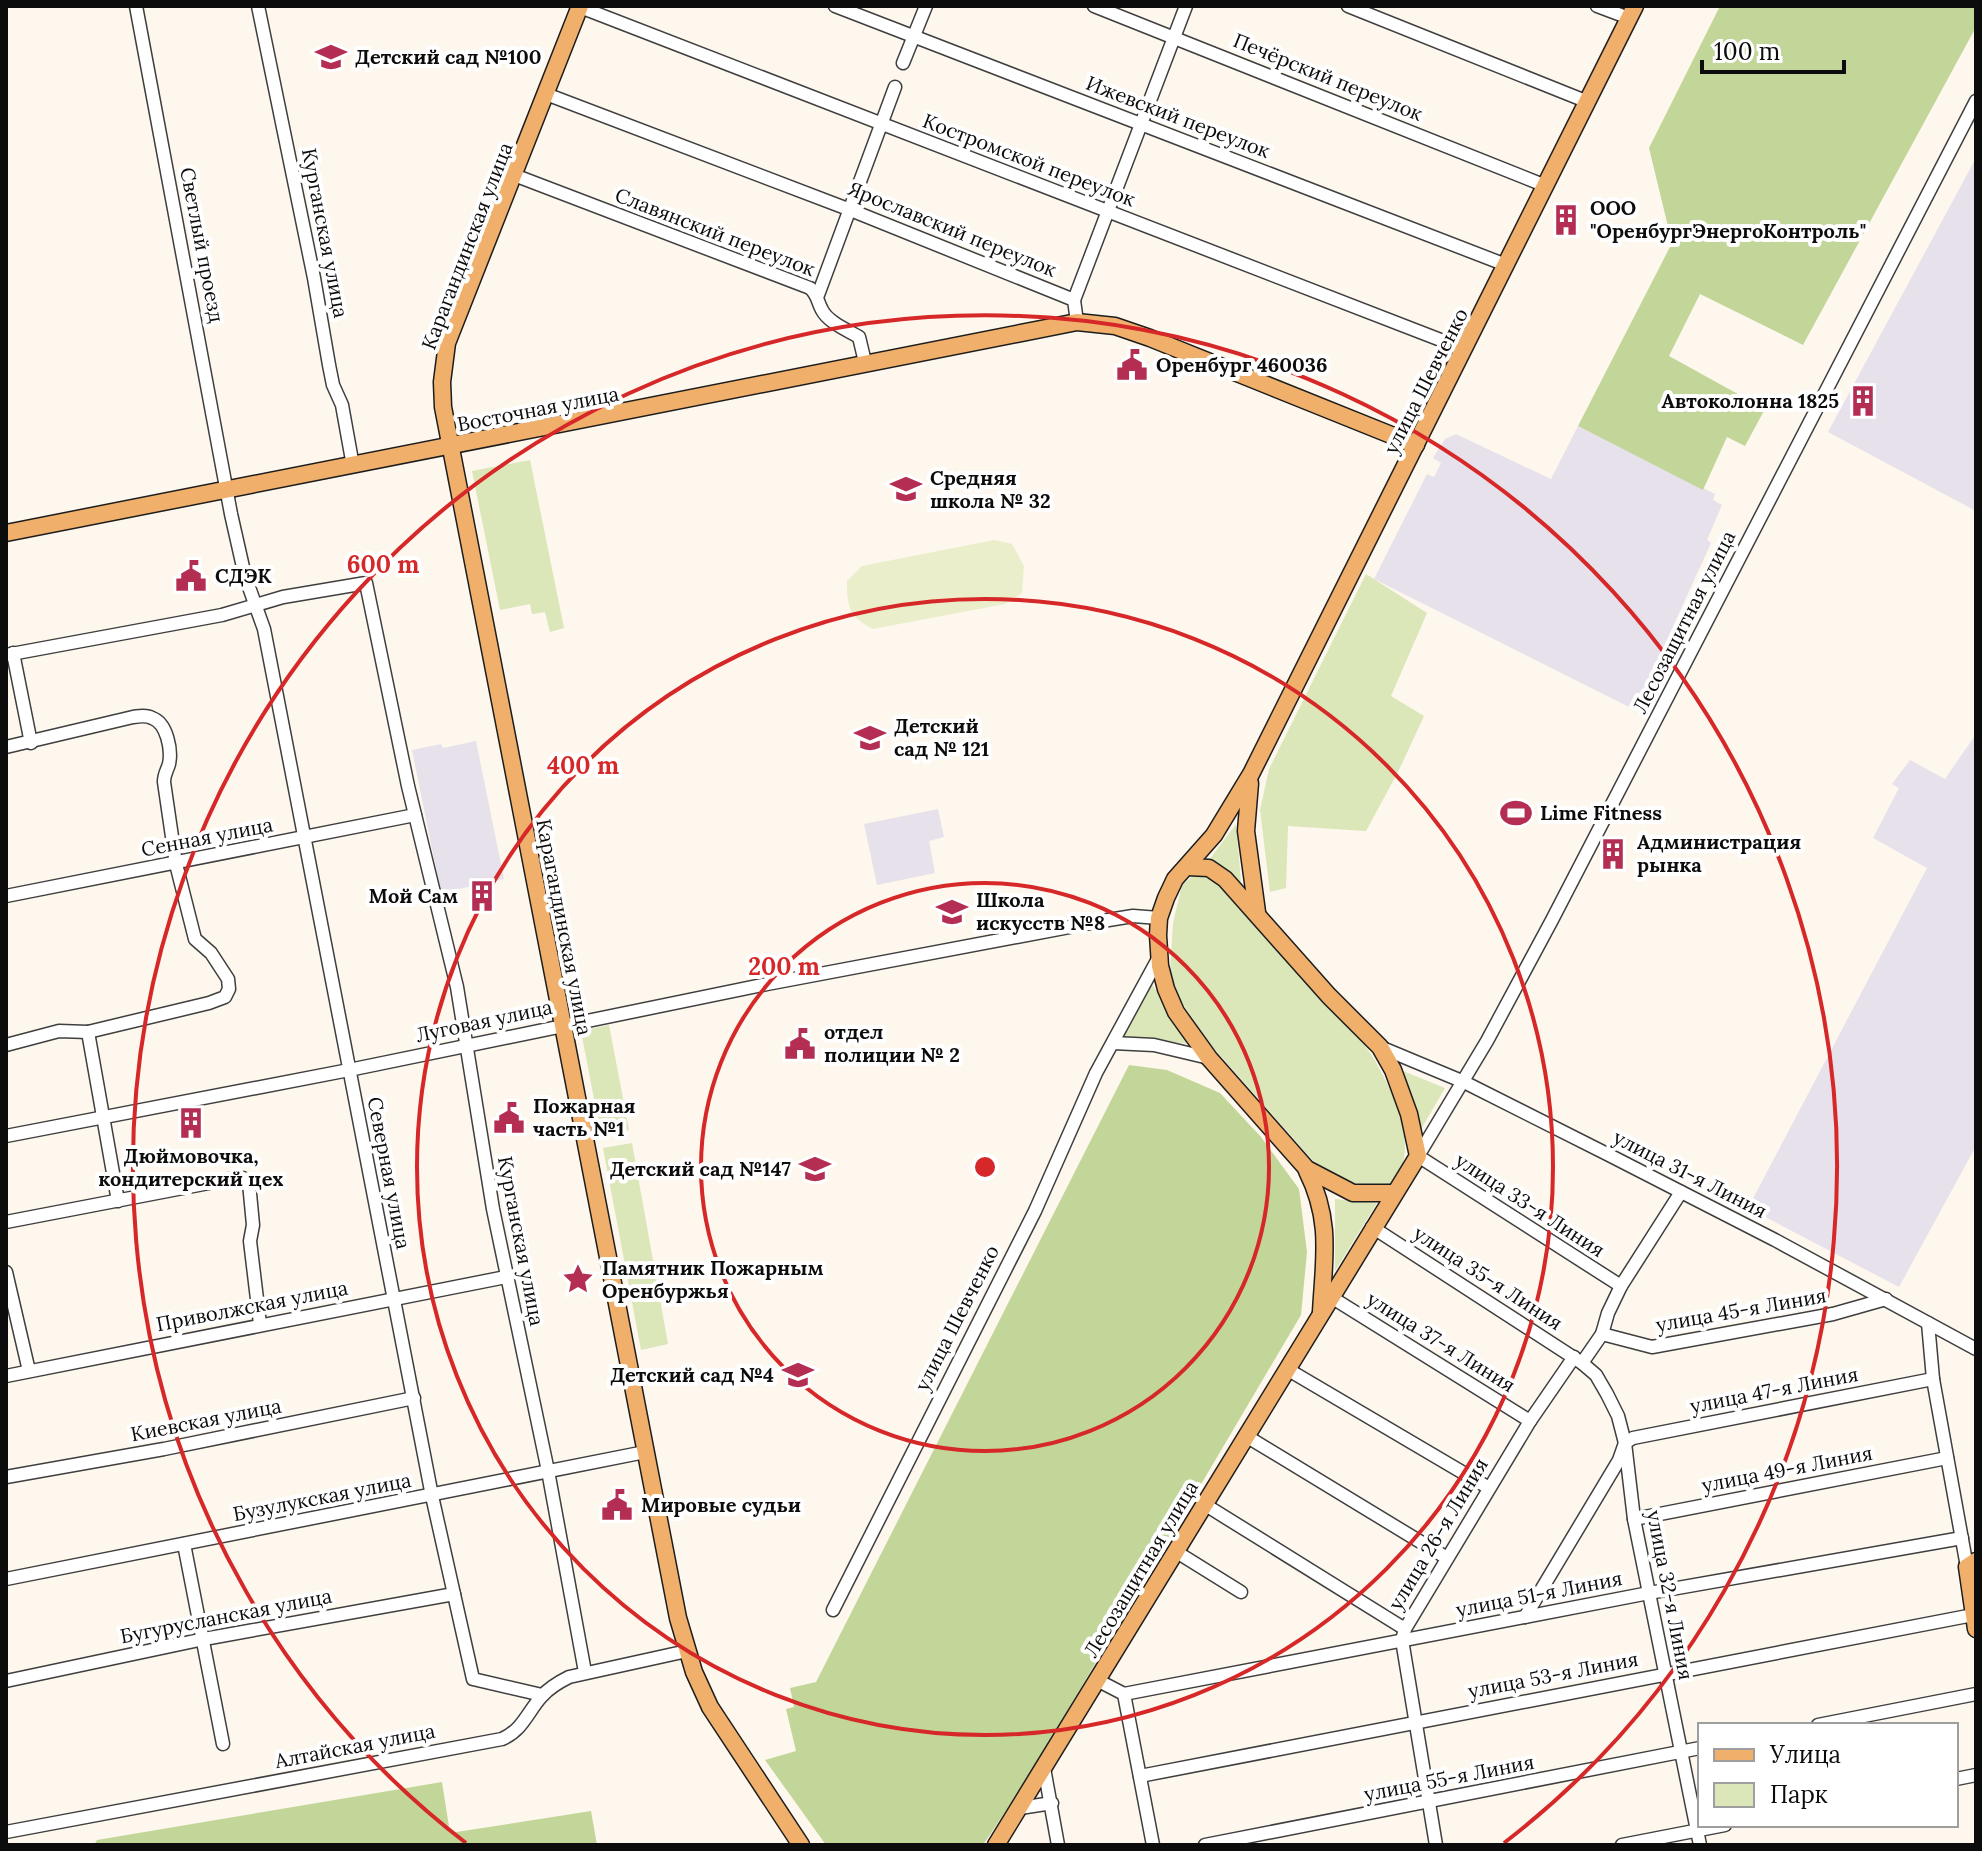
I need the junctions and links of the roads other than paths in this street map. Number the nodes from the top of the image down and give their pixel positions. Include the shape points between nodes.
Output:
1 (136, 6) edge
2 (258, 6) edge
3 (835, 6) edge
4 (926, 6) edge
5 (1094, 6) edge
6 (1186, 6) edge
7 (1348, 6) edge
8 (1597, 6) edge
9 (580, 7) edge
10 (1632, 12) edge
11 (914, 35) junction
12 (1174, 38) junction
13 (903, 63) dead end
14 (895, 87) dead end
15 (546, 94) junction
16 (1976, 101) edge
17 (1588, 102) junction
18 (883, 124) junction
19 (1142, 125) junction
20 (514, 175) junction
21 (1546, 186) junction
22 (848, 209) junction
23 (1107, 213) junction
24 (1506, 265) junction
25 (818, 295) junction
26 (1074, 300) junction
27 (1077, 322) junction
28 (1464, 349) junction
29 (865, 362) junction
30 (1416, 445) junction
31 (450, 447) junction
32 (353, 466) junction
33 (227, 491) junction
34 (6, 533) edge
35 (255, 604) junction
36 (9, 654) edge
37 (31, 743) junction
38 (6, 747) edge
39 (1251, 774) junction
40 (415, 815) junction
41 (306, 838) junction
42 (176, 864) junction
43 (1187, 867) junction
44 (6, 896) edge
45 (1257, 912) junction
46 (1159, 918) junction
47 (1159, 957) junction
48 (563, 1024) junction
49 (88, 1032) junction
50 (1113, 1043) junction
51 (466, 1044) junction
52 (6, 1045) edge
53 (1380, 1047) junction
54 (1209, 1058) junction
55 (349, 1070) junction
56 (1464, 1082) junction
57 (101, 1118) junction
58 (6, 1136) edge
59 (1418, 1156) junction
60 (1307, 1169) junction
61 (1681, 1192) junction
62 (1394, 1193) junction
63 (118, 1201) junction
64 (6, 1222) edge
65 (1372, 1227) junction
66 (6, 1272) edge
67 (506, 1277) junction
68 (1621, 1286) junction
69 (1331, 1297) junction
70 (393, 1298) junction
71 (1886, 1299) junction
72 (1321, 1314) junction
73 (1928, 1323) junction
74 (260, 1324) junction
75 (1602, 1334) junction
76 (1976, 1349) edge
77 (1578, 1360) junction
78 (1287, 1369) junction
79 (29, 1371) junction
80 (6, 1376) edge
81 (1933, 1379) junction
82 (414, 1398) junction
83 (1530, 1421) junction
84 (1246, 1436) junction
85 (1625, 1443) junction
86 (645, 1452) junction
87 (1947, 1458) junction
88 (548, 1471) junction
89 (6, 1477) edge
90 (1489, 1488) junction
91 (432, 1496) junction
92 (1204, 1504) junction
93 (1634, 1519) junction
94 (1962, 1538) junction
95 (184, 1544) junction
96 (1175, 1551) junction
97 (1447, 1558) junction
98 (1972, 1564) edge
99 (6, 1579) edge
100 (1241, 1592) dead end
101 (1649, 1593) junction
102 (454, 1594) junction
103 (833, 1610) dead end
104 (1525, 1617) junction
105 (1975, 1622) edge
106 (1403, 1634) junction
107 (204, 1639) junction
108 (687, 1651) junction
109 (585, 1672) junction
110 (1665, 1674) junction
111 (1097, 1680) junction
112 (6, 1681) edge
113 (1124, 1694) junction
114 (1976, 1694) edge
115 (542, 1695) junction
116 (1414, 1723) junction
117 (1828, 1723) edge
118 (223, 1744) dead end
119 (1698, 1748) edge
120 (1681, 1752) junction
121 (1044, 1768) junction
122 (1140, 1776) junction
123 (1052, 1803) junction
124 (1428, 1803) junction
125 (1020, 1808) junction
126 (1715, 1827) edge
127 (1696, 1831) junction
128 (6, 1832) edge
129 (801, 1845) edge
130 (996, 1845) edge
131 (1058, 1845) edge
132 (1153, 1845) edge
133 (1205, 1845) edge
134 (1436, 1845) edge
135 (1622, 1845) edge
136 (1700, 1845) edge

1 - 33 street, Светлый проезд
2 - 32 street, Курганская улица
3 - 11 street, Ижевский переулок
4 - 11 street
5 - 12 street, Печёрский переулок
6 - 12 street
7 - 17 street
8 - 10 street
9 - 15 main road, Карагандинская улица
9 - 18 street, Костромской переулок
10 - 17 main road, улица Шевченко
11 - 13 street
11 - 19 street, Ижевский переулок
12 - 19 street
12 - 21 street, Печёрский переулок
14 - 18 street
15 - 20 main road, Карагандинская улица
15 - 22 street, Ярославский переулок
16 - 56 street, Лесозащитная улица
17 - 21 main road, улица Шевченко
18 - 22 street
18 - 23 street, Костромской переулок
19 - 23 street
19 - 24 street, Ижевский переулок
20 - 25 street, Славянский переулок
20 - 31 main road, Карагандинская улица via 447,343 442,382
21 - 24 main road, улица Шевченко
22 - 25 street
22 - 26 street, Ярославский переулок
23 - 26 street
23 - 28 street, Костромской переулок
24 - 28 main road, улица Шевченко
25 - 29 street, Славянский переулок via 827,317 859,337
26 - 27 street, Ярославский переулок
27 - 29 main road, Восточная улица
27 - 30 main road via 1115,326 1150,338
28 - 30 main road, улица Шевченко
29 - 31 main road, Восточная улица
30 - 39 main road, улица Шевченко
31 - 32 main road, Восточная улица
31 - 48 main road, Карагандинская улица
32 - 33 main road, Восточная улица
33 - 34 main road, Восточная улица
33 - 35 street, Светлый проезд
35 - 36 street via 222,615
35 - 40 street, Курганская улица via 366,583
35 - 41 street, Северная улица
36 - 37 street
37 - 38 street
37 - 42 street via 133,717 158,720 169,747 164,782
39 - 43 main road, улица Шевченко
39 - 45 main road, улица Шевченко via 1246,831
40 - 41 street, Сенная улица
40 - 51 street, Курганская улица
41 - 42 street, Сенная улица
41 - 55 street, Северная улица
42 - 44 street, Сенная улица
42 - 49 street via 195,939 228,979 225,997
43 - 45 main road via 1215,871
43 - 46 main road, улица Шевченко via 1171,887
45 - 53 main road
46 - 47 main road
46 - 48 street, Луговая улица via 1096,922
47 - 50 street, улица Шевченко
47 - 54 main road via 1169,999
48 - 51 street, Луговая улица
48 - 86 main road, Карагандинская улица
49 - 52 street via 59,1031
49 - 57 street
50 - 54 street via 1154,1045
50 - 103 street, улица Шевченко via 1035,1211
51 - 55 street, Луговая улица
51 - 67 street, Курганская улица
53 - 56 street, улица 31-я Линия
53 - 59 main road via 1409,1114
54 - 60 main road
55 - 57 street, Луговая улица
55 - 70 street, Северная улица
56 - 59 street, Лесозащитная улица
56 - 61 street, улица 31-я Линия
57 - 58 street, Луговая улица
57 - 63 street
59 - 62 main road, Лесозащитная улица
59 - 68 street, улица 33-я Линия
60 - 62 main road via 1353,1193
60 - 72 main road, Лесозащитная улица via 1325,1226
61 - 68 street, улица 26-я Линия
61 - 71 street, улица 31-я Линия
62 - 65 main road, Лесозащитная улица
63 - 64 street
63 - 74 street via 235,1178 249,1183
65 - 69 main road, Лесозащитная улица
65 - 77 street, улица 35-я Линия
66 - 79 street
67 - 70 street, Приволжская улица
67 - 88 street, Курганская улица
68 - 75 street, улица 26-я Линия
69 - 72 main road, Лесозащитная улица
69 - 83 street, улица 37-я Линия
70 - 74 street, Приволжская улица
70 - 82 street, Северная улица
71 - 73 street, улица 31-я Линия
71 - 75 street, улица 45-я Линия via 1833,1314 1652,1347
72 - 78 main road, Лесозащитная улица
73 - 76 street, улица 31-я Линия
73 - 81 street
74 - 79 street, Приволжская улица
75 - 77 street, улица 26-я Линия
77 - 83 street, улица 26-я Линия
77 - 85 street, улица 32-я Линия via 1607,1394
78 - 84 main road, Лесозащитная улица
78 - 90 street
79 - 80 street, Приволжская улица
81 - 85 street, улица 47-я Линия
81 - 87 street
82 - 89 street, Киевская улица
82 - 91 street, Северная улица
83 - 90 street, улица 26-я Линия
84 - 92 main road, Лесозащитная улица
84 - 97 street
85 - 93 street, улица 32-я Линия
85 - 104 street
86 - 88 street, Бузулукская улица
86 - 108 main road, Карагандинская улица
87 - 93 street, улица 49-я Линия
87 - 94 street
88 - 91 street, Бузулукская улица
88 - 109 street, Курганская улица
90 - 97 street, улица 26-я Линия
91 - 95 street, Бузулукская улица
91 - 102 street, Северная улица
92 - 96 main road, Лесозащитная улица
92 - 106 street
93 - 101 street, улица 32-я Линия
94 - 98 street
94 - 101 street, улица 51-я Линия
95 - 99 street, Бузулукская улица
95 - 107 street
96 - 100 street
96 - 111 main road, Лесозащитная улица
97 - 106 street, улица 26-я Линия
98 - 105 main road
101 - 104 street, улица 51-я Линия
101 - 110 street, улица 32-я Линия
102 - 107 street, Бугурусланская улица
102 - 115 street, Северная улица via 473,1679
104 - 106 street, улица 51-я Линия
105 - 110 street, улица 53-я Линия
106 - 113 street, улица 51-я Линия
106 - 116 street, улица 26-я Линия
107 - 112 street, Бугурусланская улица
107 - 118 street
108 - 109 street, Алтайская улица
108 - 129 main road, Карагандинская улица via 710,1707
109 - 115 street, Алтайская улица
110 - 116 street, улица 53-я Линия
110 - 120 street, улица 32-я Линия
111 - 113 street
111 - 121 main road, Лесозащитная улица
113 - 122 street
114 - 117 street
115 - 128 street, Алтайская улица via 514,1733 502,1739
116 - 122 street, улица 53-я Линия
116 - 124 street, улица 26-я Линия
119 - 120 street, улица 55-я Линия
120 - 124 street, улица 55-я Линия
120 - 127 street, улица 32-я Линия
121 - 123 street
121 - 125 main road, Лесозащитная улица
122 - 132 street
123 - 125 street
123 - 131 street
124 - 133 street, улица 55-я Линия
124 - 134 street, улица 26-я Линия
125 - 130 main road, Лесозащитная улица
126 - 127 street
127 - 135 street
127 - 136 street, улица 32-я Линия

